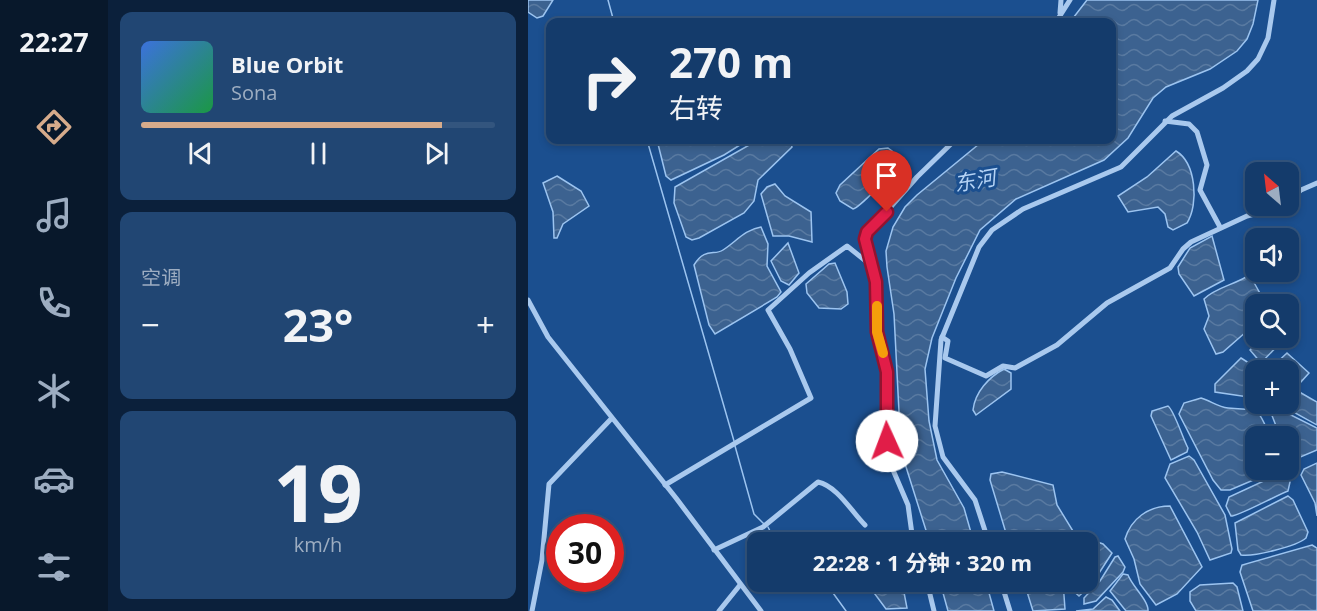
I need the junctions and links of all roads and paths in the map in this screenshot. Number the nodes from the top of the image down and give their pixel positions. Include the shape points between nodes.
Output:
1 (1061, 0) edge
2 (1070, 0) edge
3 (1274, 0) edge
4 (1058, 18) edge
5 (1059, 18) edge
6 (1166, 122) junction
7 (951, 144) edge
8 (1317, 183) edge
9 (1299, 192) edge
10 (1252, 216) edge
11 (1220, 226) junction
12 (872, 266) junction
13 (528, 300) edge
14 (942, 337) junction
15 (612, 419) junction
16 (665, 485) junction
17 (865, 525) dead end
18 (912, 532) edge
19 (985, 532) edge
20 (714, 550) junction
21 (740, 585) junction
22 (929, 592) edge
23 (1004, 592) edge
24 (532, 611) edge
25 (719, 611) edge
26 (760, 611) edge
27 (934, 611) edge
28 (1010, 611) edge

1 - 4 street
2 - 5 street
3 - 6 street via 1272,28 1254,64 1231,83
6 - 11 street via 1189,124 1197,132 1207,165 1200,190
6 - 14 street via 1121,167 1029,206 987,235 967,272
7 - 12 street via 866,234
8 - 9 street
10 - 11 street
11 - 14 street via 1187,245 1170,268 1107,303 1056,345 1015,369 1003,366 986,376 972,370 945,358 948,340
12 - 16 street via 847,246 768,310 811,398
12 - 18 street via 877,291 877,332 887,372 890,463 908,505
13 - 15 street via 548,337
14 - 19 street via 938,443 948,467 975,500
15 - 16 street
15 - 24 street via 549,484 542,560
16 - 20 street
17 - 20 street via 820,482 765,525
20 - 21 street
21 - 25 street
21 - 26 street
22 - 27 street
23 - 28 street

